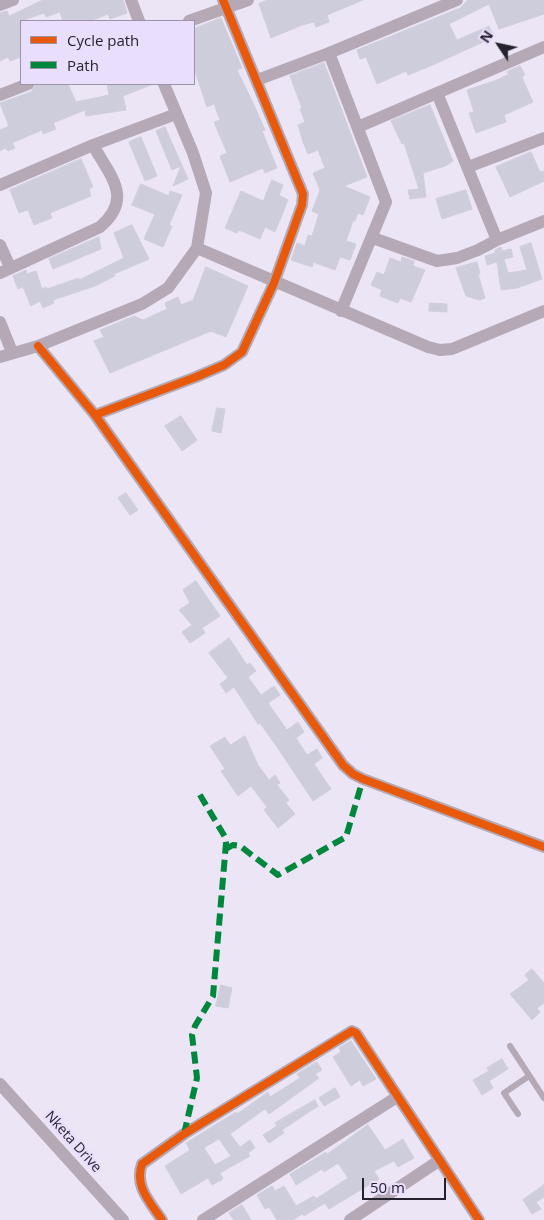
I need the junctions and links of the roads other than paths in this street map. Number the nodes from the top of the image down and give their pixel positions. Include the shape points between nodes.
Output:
1 (13, 0) edge
2 (131, 0) edge
3 (248, 0) edge
4 (457, 0) edge
5 (225, 4) edge
6 (0, 5) edge
7 (139, 20) edge
8 (191, 20) edge
9 (544, 47) edge
10 (329, 53) junction
11 (256, 80) junction
12 (25, 85) edge
13 (164, 85) edge
14 (437, 93) junction
15 (0, 95) edge
16 (176, 114) junction
17 (358, 127) junction
18 (544, 138) edge
19 (93, 144) junction
20 (468, 167) junction
21 (0, 185) edge
22 (544, 221) edge
23 (373, 238) junction
24 (496, 240) junction
25 (0, 245) edge
26 (197, 248) junction
27 (5, 270) edge
28 (274, 283) junction
29 (342, 311) junction
30 (544, 311) edge
31 (0, 323) edge
32 (38, 346) junction
33 (12, 352) junction
34 (0, 357) edge
35 (95, 415) junction
36 (544, 847) edge
37 (510, 1046) dead end
38 (529, 1076) junction
39 (0, 1084) edge
40 (397, 1097) junction
41 (544, 1098) edge
42 (518, 1114) dead end
43 (440, 1160) junction
44 (123, 1220) edge
45 (162, 1220) edge
46 (203, 1220) edge
47 (350, 1220) edge
48 (479, 1220) edge

1 - 6 street
2 - 7 street
3 - 5 street
4 - 10 street
5 - 8 street
5 - 11 street
9 - 14 street
10 - 11 street
10 - 17 street
11 - 28 street via 303,194
12 - 15 street
13 - 16 street
14 - 17 street
14 - 20 street
16 - 19 street
16 - 26 street via 206,193
17 - 23 street via 386,202
18 - 20 street
19 - 21 street
19 - 27 street via 117,189 114,216 100,227
20 - 24 street
22 - 24 street
23 - 24 street via 437,261 464,255
23 - 29 street
25 - 27 street
26 - 28 street
26 - 32 street via 168,288 142,304
28 - 29 street
28 - 35 street via 247,343 234,358 196,377
29 - 30 street via 440,350 452,349
31 - 33 street
32 - 33 street
32 - 35 street
33 - 34 street
35 - 36 street via 343,765 363,779
37 - 38 lane
38 - 41 lane
38 - 42 lane via 504,1092
39 - 44 street, Nketa Drive
40 - 43 street
40 - 45 street via 356,1033 349,1032 184,1134 142,1164 140,1187
40 - 46 street
43 - 47 street
43 - 48 street

